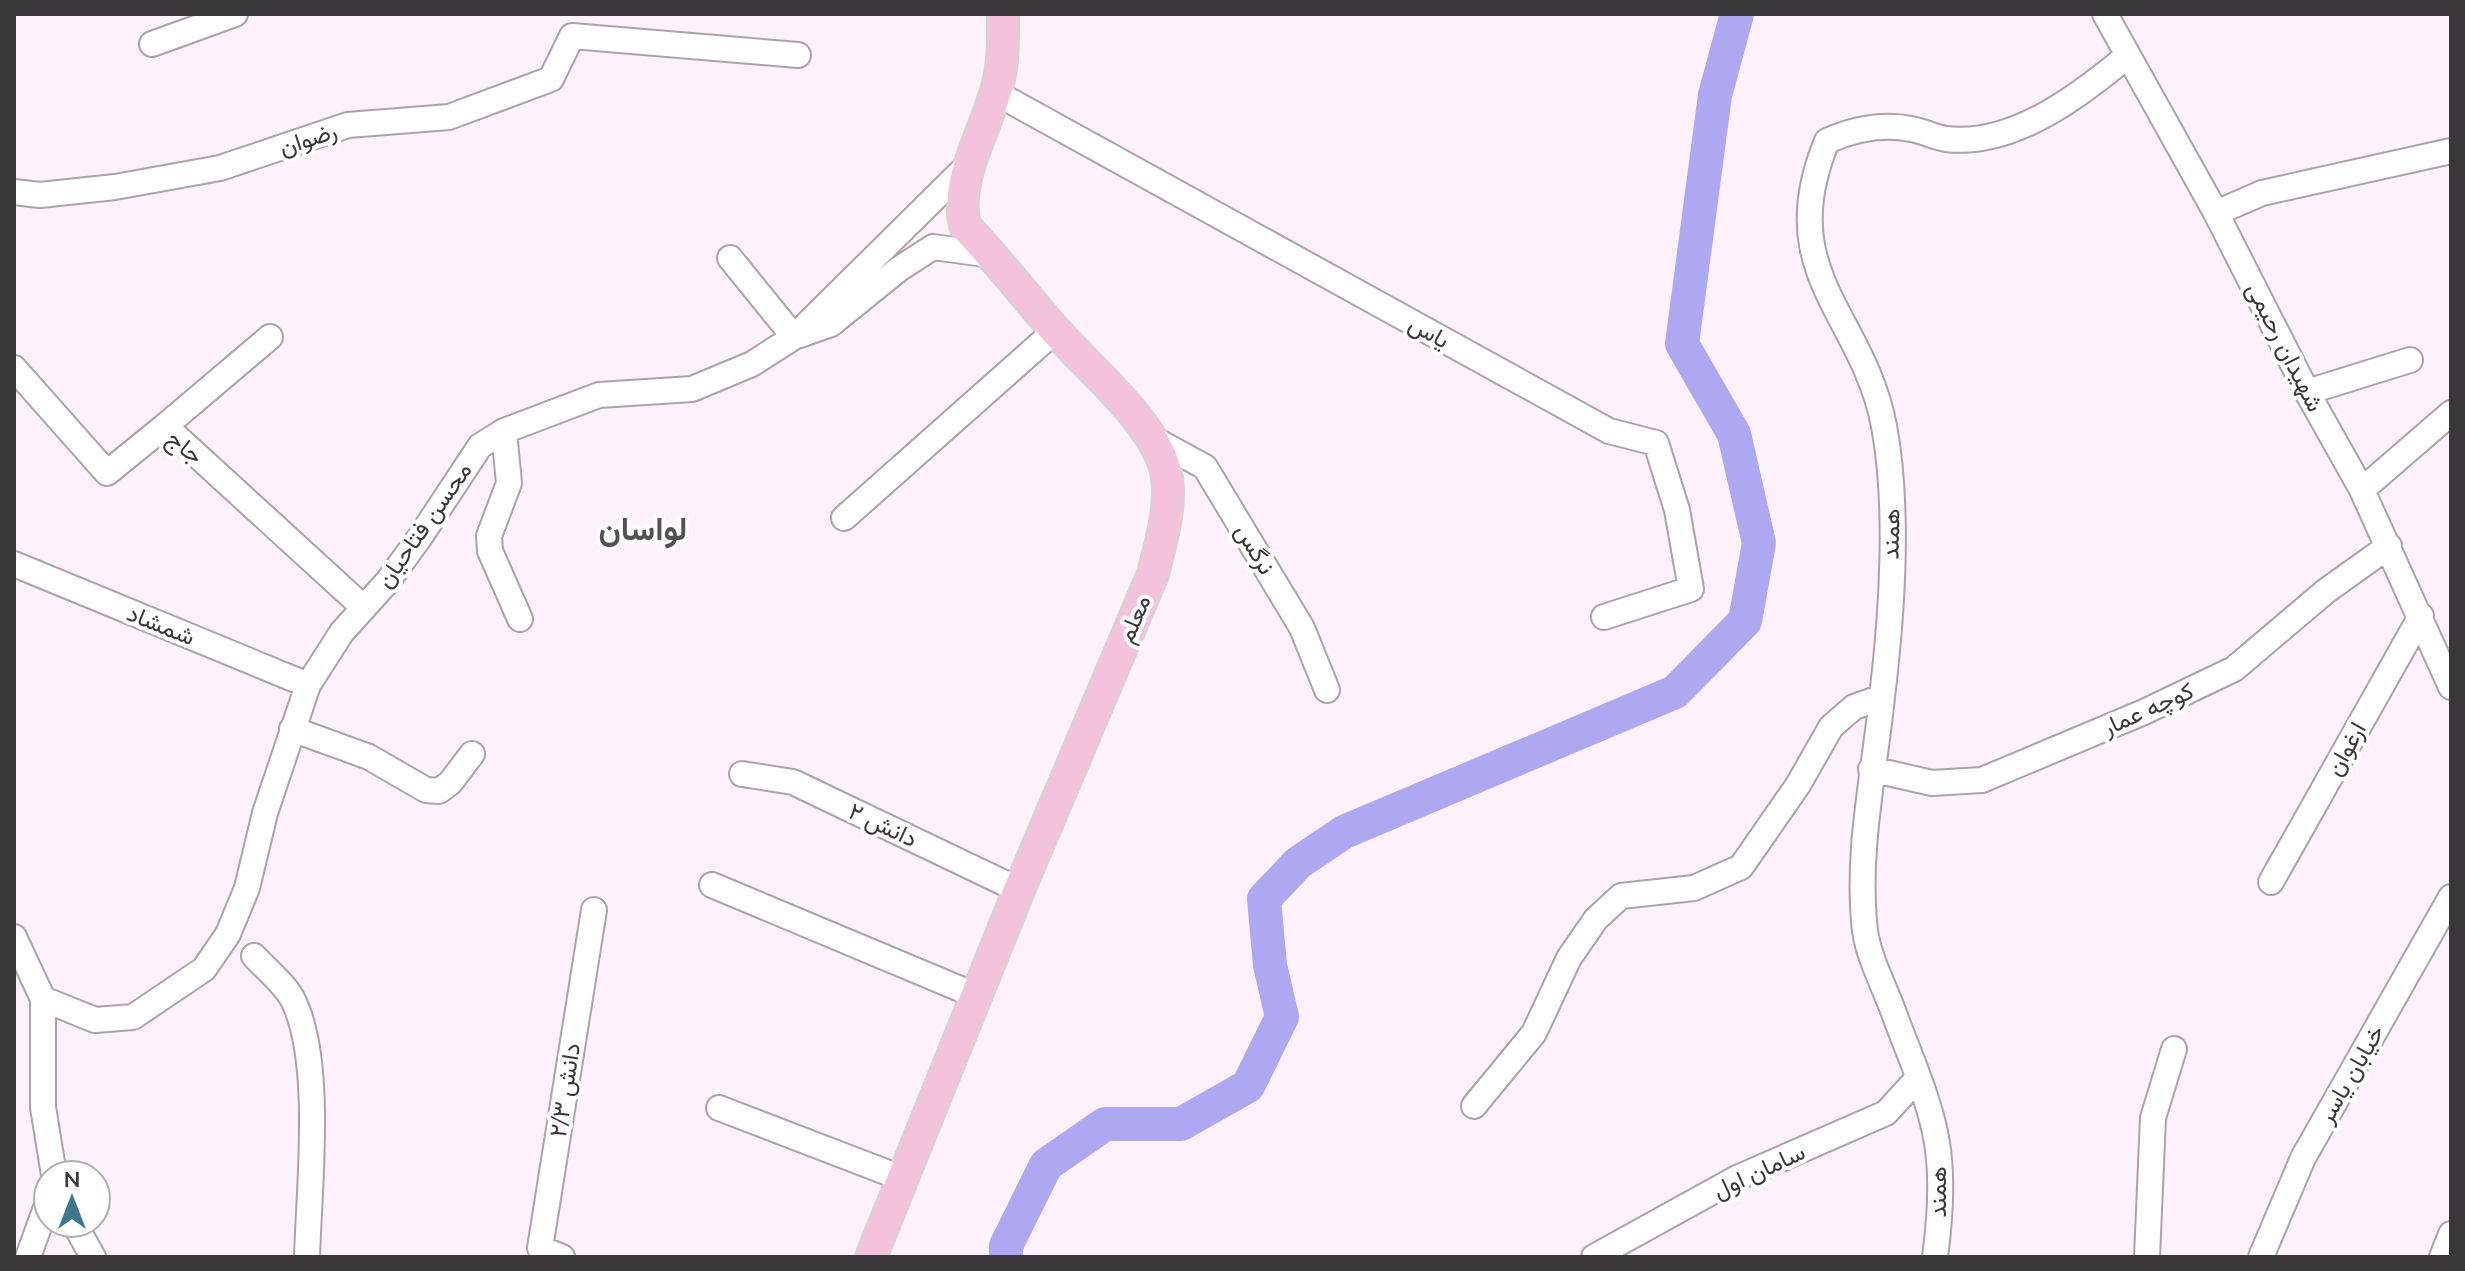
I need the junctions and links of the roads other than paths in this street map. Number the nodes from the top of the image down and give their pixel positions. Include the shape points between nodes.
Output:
1 (235, 14) edge
2 (1003, 14) edge
3 (2105, 14) edge
4 (570, 25) edge
5 (152, 44) dead end
6 (798, 55) dead end
7 (2126, 57) junction
8 (996, 93) junction
9 (2451, 151) edge
10 (970, 163) junction
11 (14, 192) edge
12 (2216, 213) junction
13 (992, 255) junction
14 (730, 258) dead end
15 (1056, 330) junction
16 (270, 337) dead end
17 (794, 337) junction
18 (2410, 360) dead end
19 (14, 368) edge
20 (2307, 392) junction
21 (2451, 413) edge
22 (165, 426) junction
23 (504, 431) junction
24 (1150, 437) junction
25 (2362, 490) junction
26 (844, 518) dead end
27 (2389, 546) junction
28 (14, 564) edge
29 (364, 608) junction
30 (2421, 616) junction
31 (1604, 617) dead end
32 (520, 619) dead end
33 (308, 685) junction
34 (2451, 687) edge
35 (1327, 690) dead end
36 (1882, 697) junction
37 (292, 729) junction
38 (472, 754) dead end
39 (1871, 769) junction
40 (742, 774) dead end
41 (2271, 882) dead end
42 (712, 885) dead end
43 (1019, 890) junction
44 (2451, 897) edge
45 (594, 910) dead end
46 (14, 937) edge
47 (254, 956) dead end
48 (977, 996) junction
49 (43, 999) junction
50 (2174, 1049) dead end
51 (1918, 1078) junction
52 (1474, 1106) dead end
53 (719, 1108) dead end
54 (51, 1159) edge
55 (904, 1179) junction
56 (1940, 1214) junction
57 (2451, 1234) edge
58 (83, 1239) edge
59 (93, 1257) edge
60 (307, 1257) edge
61 (562, 1257) edge
62 (871, 1257) edge
63 (1594, 1257) edge
64 (1935, 1257) edge
65 (1953, 1257) edge
66 (2147, 1257) edge
67 (2261, 1257) edge
68 (2442, 1257) edge

1 - 5 street
2 - 8 main road, معلم via 1004,58
3 - 7 street, شهیدان رحیمی
4 - 6 street
4 - 11 street, رضوان via 551,79 449,117 348,125 220,168 115,187 40,195
7 - 12 street, شهیدان رحیمی
7 - 36 street, همند via 2093,85 2039,117 1987,139 1945,139 1879,125 1827,141 1816,168 1810,201 1818,276 1864,368 1884,424 1892,504
8 - 10 main road, معلم
8 - 31 street, یاس via 1609,431 1656,443 1677,510 1691,589
9 - 12 street via 2262,193
10 - 13 main road, معلم via 961,209 965,226
10 - 17 street, محسن فتاحیان
12 - 20 street, شهیدان رحیمی
13 - 15 main road, معلم
13 - 17 street via 933,247 831,324
14 - 17 street
15 - 24 main road, معلم via 1117,393
15 - 26 street
16 - 22 street
17 - 23 street, محسن فتاحیان via 752,364 692,389 599,395
18 - 20 street
19 - 22 street, جاج via 107,473
20 - 25 street, شهیدان رحیمی
21 - 25 street
22 - 29 street, جاج
23 - 29 street, محسن فتاحیان via 480,446 412,548
23 - 32 street via 509,483 489,536 490,551
24 - 35 street, نرگس via 1205,467 1302,628
24 - 43 main road, معلم via 1167,475 1167,519 1153,574
25 - 27 street, شهیدان رحیمی
27 - 30 street, شهیدان رحیمی
27 - 39 street, کوچه عمار via 2234,669 2144,712 1982,780 1932,783
28 - 33 street, شمشاد
29 - 33 street, محسن فتاحیان
30 - 34 street, شهیدان رحیمی
30 - 41 street, ارغوان
33 - 37 street, محسن فتاحیان
36 - 39 street, همند
36 - 52 street via 1854,707 1831,727 1741,867 1694,888 1621,896 1596,919 1569,958 1534,1033
37 - 38 street via 369,757 426,790 439,791 450,783
37 - 49 street, محسن فتاحیان via 247,888 228,934 204,969 133,1017 95,1020
39 - 51 street, همند via 1860,877 1866,936
40 - 43 street, دانش ۲ via 793,782
42 - 48 street
43 - 48 main road, معلم
44 - 67 street, خیابان یاسر via 2303,1158
45 - 61 street, دانش ۲/۳ via 540,1248
46 - 49 street
47 - 60 street via 293,999 307,1036
48 - 55 main road, معلم
49 - 54 street via 43,1107
50 - 66 street via 2153,1118
51 - 56 street, همند via 1937,1143
51 - 63 street, سامان اول via 1886,1113 1737,1178
53 - 55 street
55 - 62 main road, معلم
56 - 64 street, همند
56 - 65 street
57 - 68 street
58 - 59 street

